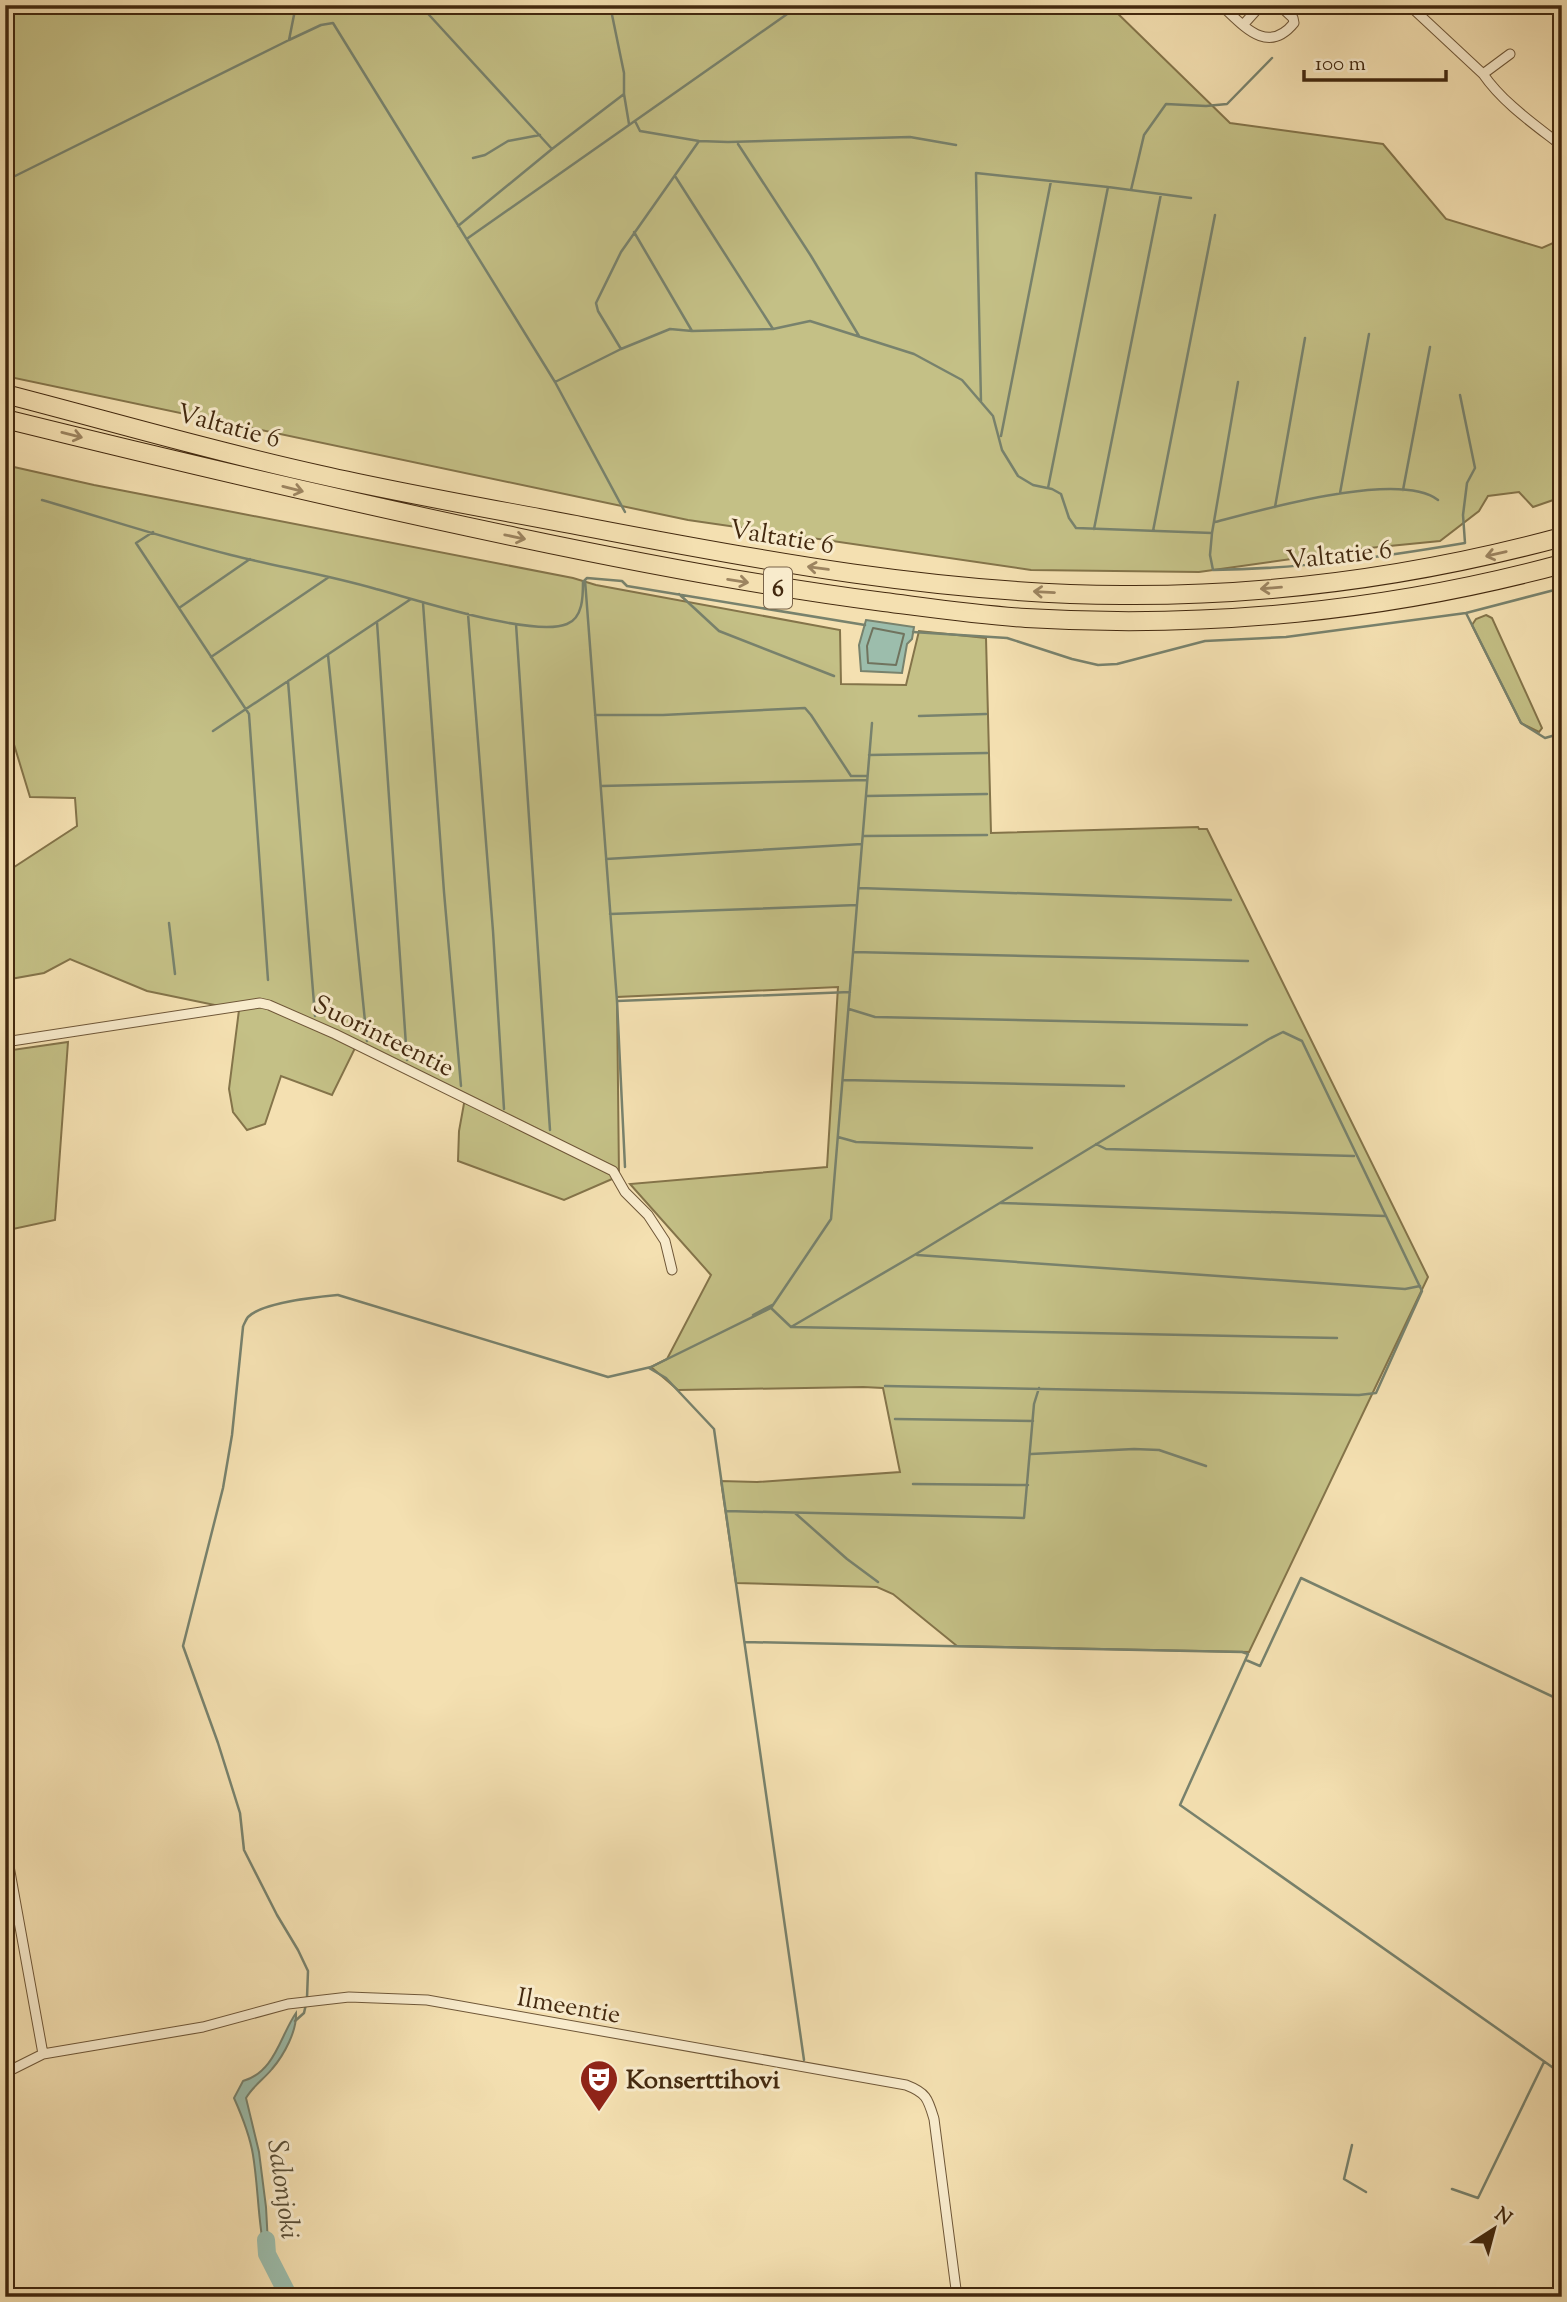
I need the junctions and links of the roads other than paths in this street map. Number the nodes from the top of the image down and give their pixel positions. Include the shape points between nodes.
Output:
1 (1221, 5) edge
2 (1261, 5) edge
3 (1279, 5) edge
4 (1409, 5) edge
5 (1243, 25) junction
6 (1510, 54) dead end
7 (1483, 74) junction
8 (1562, 146) edge
9 (5, 394) edge
10 (5, 419) edge
11 (1562, 537) edge
12 (1562, 564) edge
13 (5, 1042) edge
14 (672, 1270) dead end
15 (5, 1844) edge
16 (43, 2054) junction
17 (5, 2073) edge
18 (957, 2297) edge

1 - 5 street
2 - 5 street
3 - 5 street via 1293,18 1286,32 1255,36
4 - 7 street
6 - 7 street
7 - 8 street via 1517,111
11 -> 9 highway, Valtatie 6 / 6 via 1410,572 1338,582 1119,595 962,586 757,559 319,475
10 -> 12 highway, Valtatie 6 / 6 via 315,495 656,566 779,588 1026,618 1156,620 1341,608 1435,594
13 - 14 street, Suorinteentie via 269,1005 613,1171 665,1241
15 - 16 street
16 - 17 street, Ilmeentie
16 - 18 street, Ilmeentie via 202,2027 288,2004 392,1998 427,2000 906,2085 922,2091 934,2119

